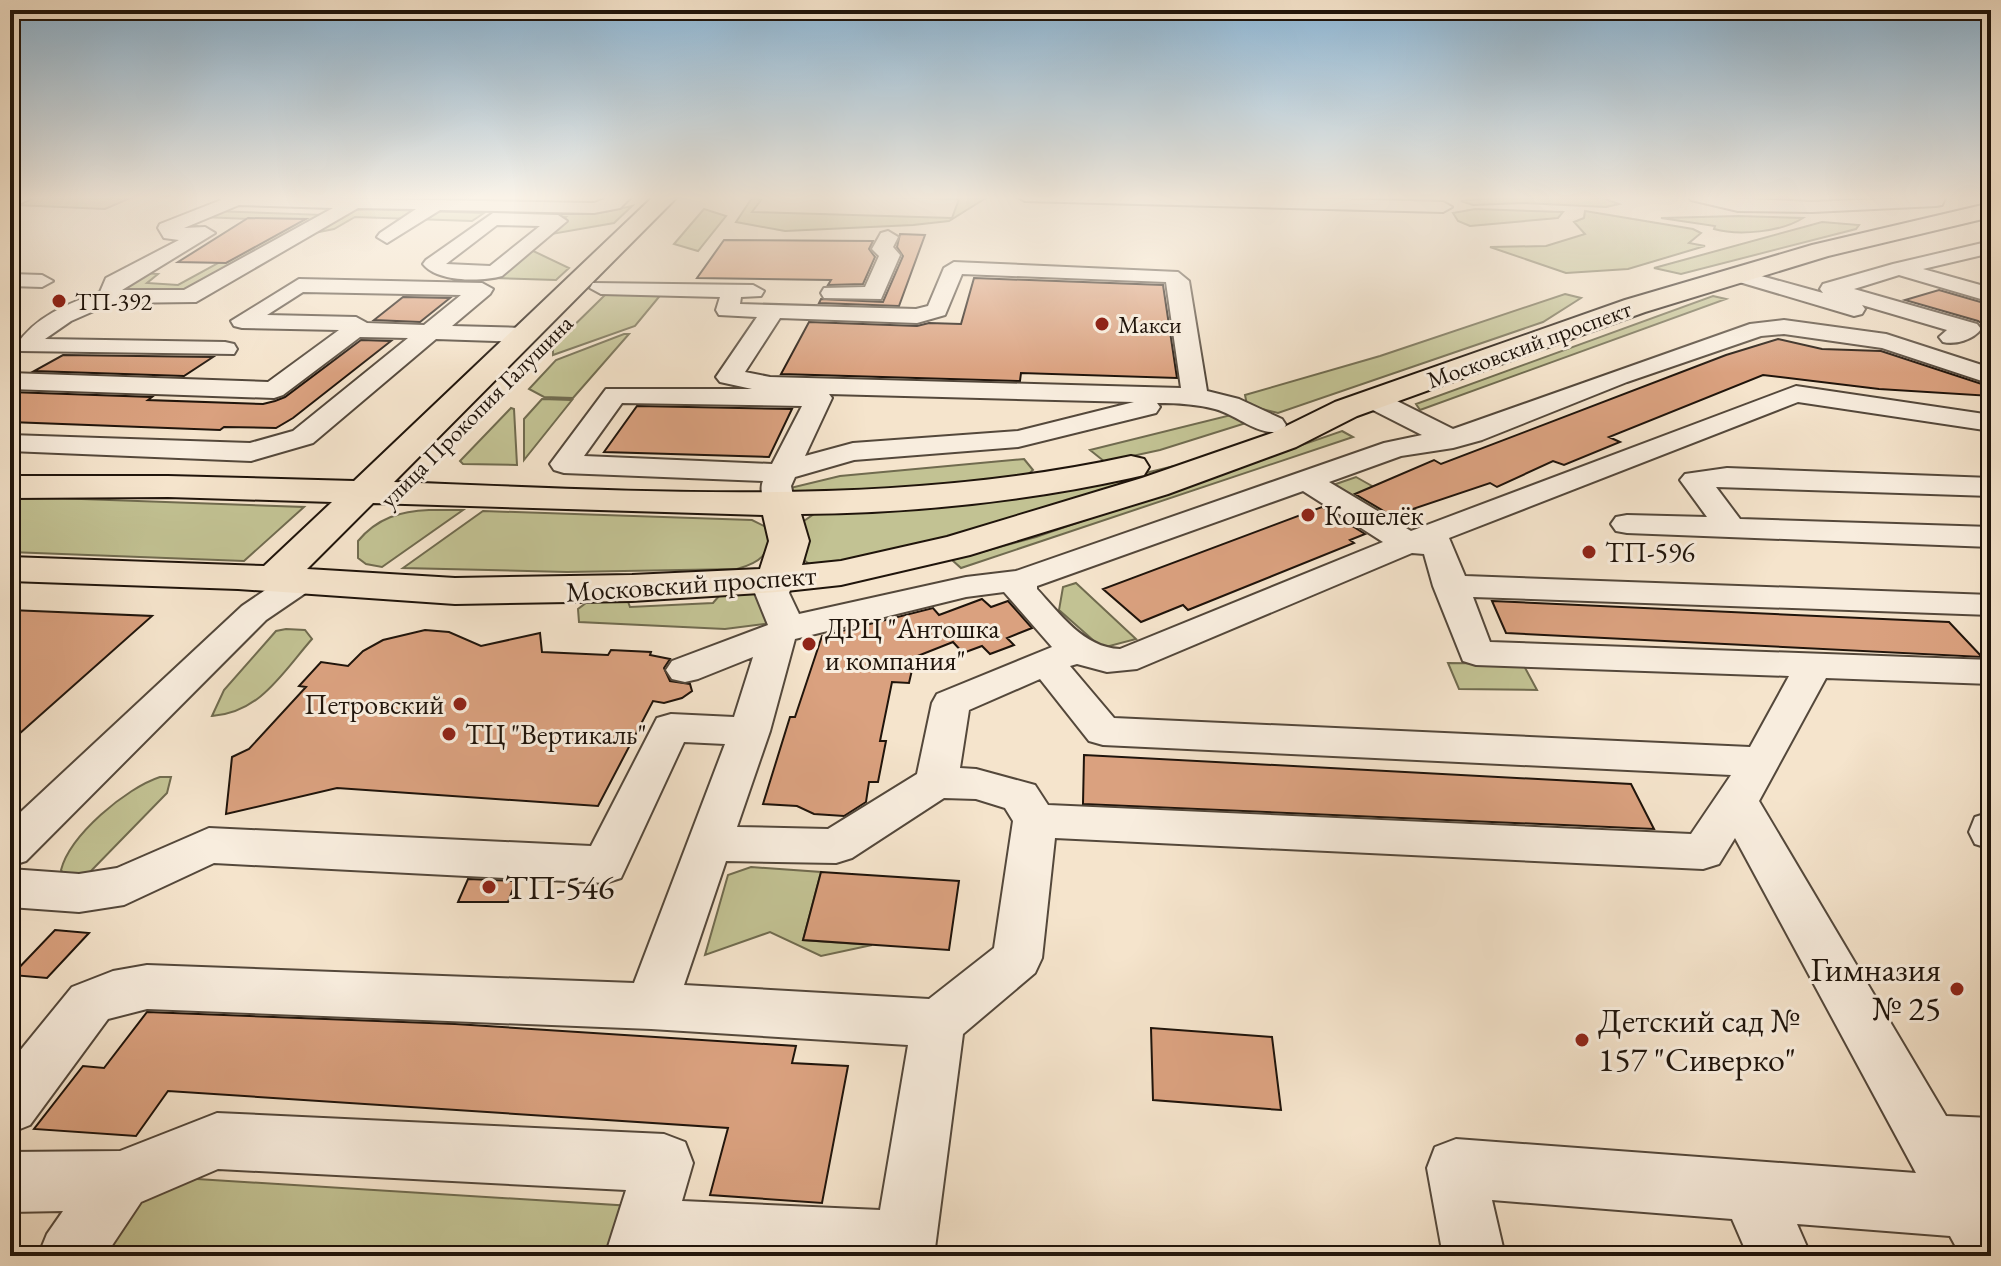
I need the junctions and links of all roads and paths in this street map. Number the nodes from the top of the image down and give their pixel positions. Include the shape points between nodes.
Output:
1 (165, 255) edge
2 (262, 255) edge
3 (445, 255) edge
4 (516, 255) edge
5 (606, 255) edge
6 (632, 255) edge
7 (890, 255) edge
8 (1809, 255) edge
9 (1956, 255) edge
10 (1900, 268) junction
11 (1736, 275) junction
12 (10, 280) edge
13 (42, 281) dead end
14 (601, 288) junction
15 (732, 291) junction
16 (1991, 295) edge
17 (109, 296) junction
18 (773, 311) junction
19 (1880, 317) junction
20 (355, 330) junction
21 (430, 332) junction
22 (524, 335) junction
23 (1854, 335) junction
24 (1972, 337) edge
25 (225, 349) dead end
26 (19, 351) edge
27 (1991, 376) edge
28 (17, 382) edge
29 (1195, 396) junction
30 (1360, 404) junction
31 (1991, 423) edge
32 (1272, 425) junction
33 (1453, 440) junction
34 (10, 443) edge
35 (1643, 455) junction
36 (1695, 480) junction
37 (1307, 481) junction
38 (781, 483) junction
39 (10, 487) edge
40 (1991, 487) edge
41 (377, 493) junction
42 (1627, 524) dead end
43 (1730, 527) junction
44 (1991, 537) edge
45 (1408, 543) junction
46 (10, 569) edge
47 (777, 580) junction
48 (1021, 580) junction
49 (1450, 586) junction
50 (276, 591) junction
51 (1991, 605) edge
52 (782, 631) junction
53 (1062, 656) junction
54 (1814, 665) junction
55 (685, 670) dead end
56 (1991, 672) edge
57 (750, 731) junction
58 (936, 782) junction
59 (1749, 782) junction
60 (1035, 821) junction
61 (709, 844) junction
62 (10, 849) edge
63 (10, 888) edge
64 (651, 1006) junction
65 (938, 1023) junction
66 (10, 1106) edge
67 (1929, 1143) junction
68 (1991, 1146) edge
69 (120, 1181) junction
70 (10, 1182) edge
71 (1750, 1191) junction
72 (1979, 1228) edge
73 (640, 1243) edge
74 (904, 1249) edge
75 (69, 1256) edge
76 (1474, 1256) edge
77 (1780, 1256) edge

1 - 17 street via 114,283
2 - 17 street via 188,297
3 - 4 street via 433,264 440,270 495,272
5 - 22 main road, улица Прокопия Галушина
6 - 14 main road, улица Прокопия Галушина
7 - 15 street via 873,294
8 - 11 main road, Московский проспект
9 - 10 street
10 - 16 street
10 - 24 street via 1831,289
11 - 19 street
11 - 30 main road, Московский проспект
12 - 13 street
14 - 15 street
14 - 41 main road, улица Прокопия Галушина
15 - 18 street via 727,310
17 - 26 street via 32,335
18 - 29 street via 729,377 770,385
18 - 29 street via 917,316 937,310 954,268 1171,276 1178,281
19 - 23 street
19 - 24 street
20 - 21 street
20 - 21 street via 356,324 242,321 299,285 482,289
20 - 28 street via 274,390
21 - 22 street
21 - 34 street via 303,437 271,449
22 - 41 main road, улица Прокопия Галушина
23 - 27 street
23 - 33 street via 1758,329
25 - 26 street
29 - 32 street
29 - 38 street via 1018,439 853,452
30 - 32 main road, Московский проспект
30 - 33 street
30 - 47 main road, Московский проспект via 1284,440 1024,528 903,560
31 - 35 street via 1796,394
32 - 38 main road, Московский проспект via 1072,481 959,497
33 - 37 street via 1394,449
35 - 36 street
35 - 45 street
36 - 40 street
36 - 43 street
37 - 45 street
37 - 48 street
38 - 38 street via 564,464 615,395 819,398
38 - 41 main road, Московский проспект
38 - 47 main road via 789,541
39 - 41 main road, Московский проспект
41 - 50 main road, улица Прокопия Галушина
42 - 43 street
43 - 44 street
45 - 49 street via 1437,545
45 - 53 street via 1124,661
46 - 50 main road, Московский проспект
47 - 50 main road, Московский проспект via 544,592
47 - 52 street via 772,593
48 - 52 street via 966,587
48 - 53 street via 1020,591
49 - 51 street
49 - 54 street via 1476,653
50 - 62 street, улица Прокопия Галушина
52 - 55 street
52 - 57 street
53 - 58 street via 951,703
53 - 59 street via 1103,731
54 - 56 street
54 - 59 street
57 - 61 street
57 - 63 street via 671,728 605,865 209,845 124,886 79,893
58 - 60 street via 976,784 1020,796
58 - 61 street via 836,846
59 - 60 street via 1703,852
59 - 67 street
60 - 65 street via 1017,958
61 - 64 street
64 - 65 street
64 - 66 street via 147,987 90,1003
65 - 74 street
67 - 68 street
67 - 72 street
69 - 70 street
69 - 73 street via 217,1141 664,1163
69 - 75 street
71 - 72 street
71 - 76 street via 1456,1168
71 - 77 street
73 - 74 street

